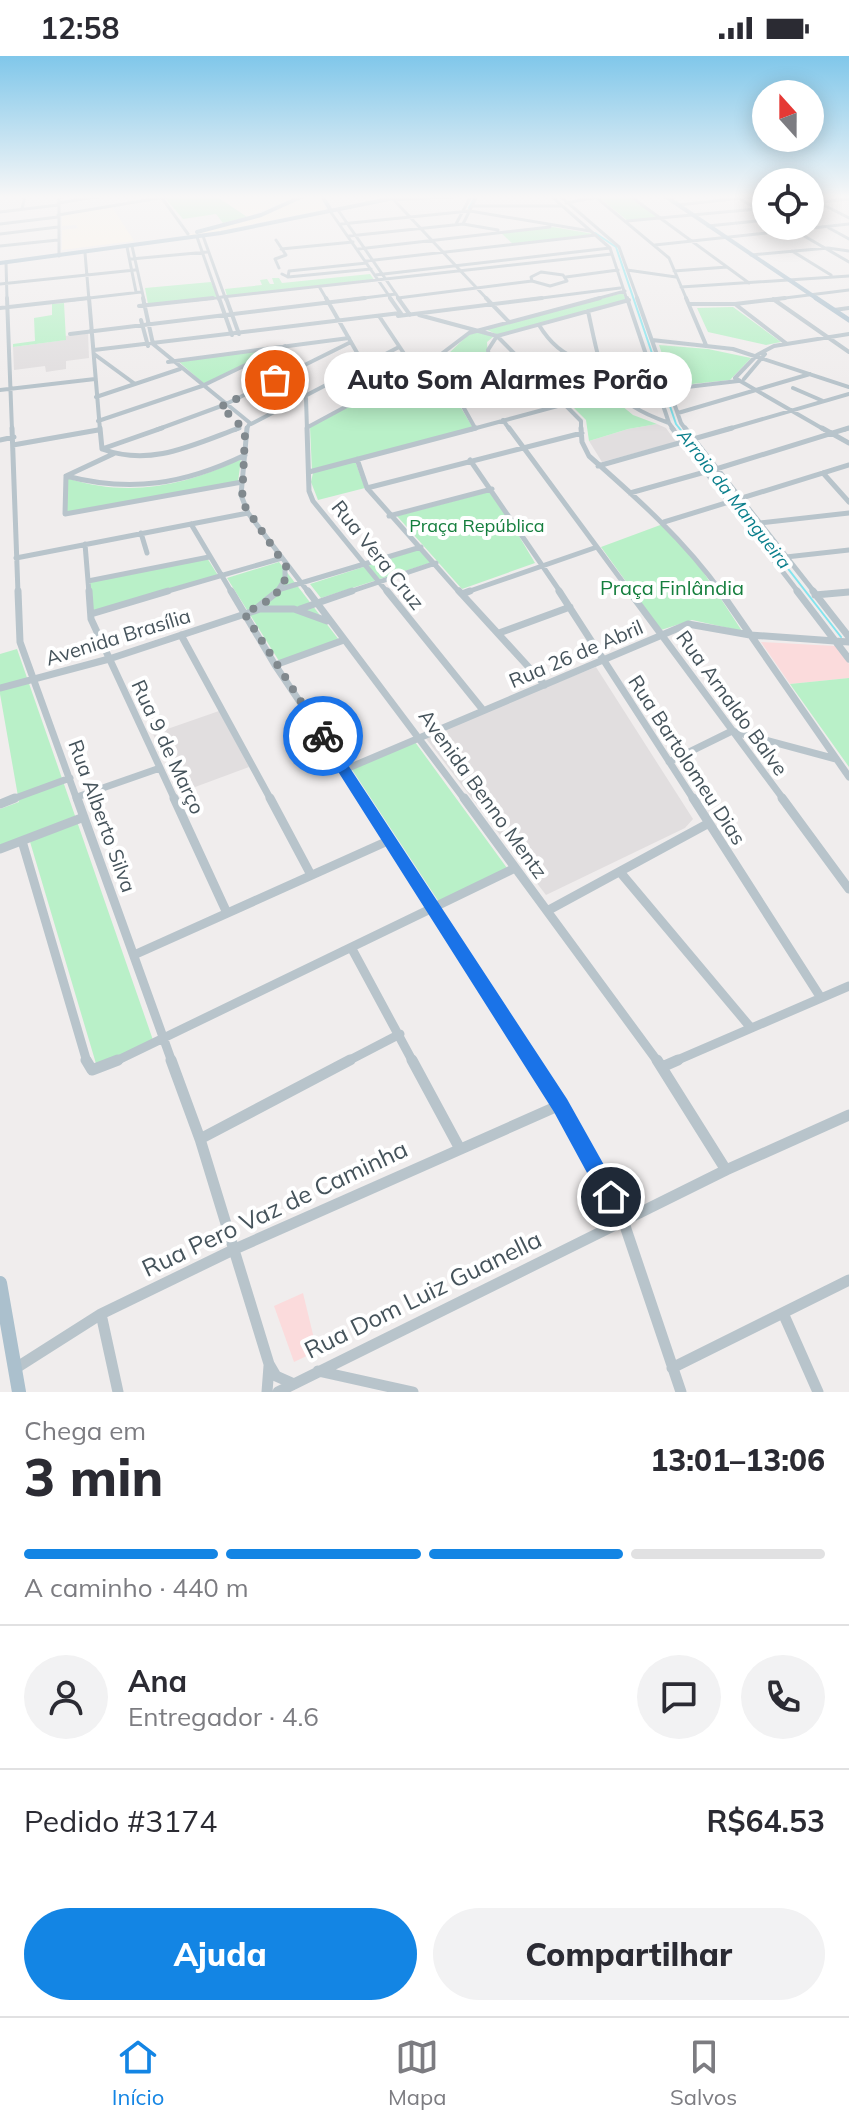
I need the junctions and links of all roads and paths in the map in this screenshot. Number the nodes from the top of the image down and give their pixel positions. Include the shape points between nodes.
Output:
1 (28, 258) edge
2 (85, 258) edge
3 (139, 258) edge
4 (208, 258) edge
5 (277, 258) edge
6 (366, 258) edge
7 (368, 258) edge
8 (396, 258) edge
9 (449, 258) edge
10 (515, 258) edge
11 (526, 258) edge
12 (568, 258) edge
13 (616, 258) edge
14 (619, 258) edge
15 (669, 258) edge
16 (715, 258) edge
17 (760, 258) edge
18 (804, 258) edge
19 (132, 259) joint
20 (2, 262) edge
21 (369, 262) junction
22 (532, 264) junction
23 (456, 266) junction
24 (727, 267) junction
25 (279, 268) dead end
26 (371, 269) junction
27 (135, 270) junction
28 (618, 270) junction
29 (627, 270) junction
30 (674, 271) junction
31 (462, 272) junction
32 (541, 272) junction
33 (382, 274) junction
34 (87, 275) junction
35 (375, 275) junction
36 (833, 276) junction
37 (849, 276) edge
38 (566, 277) junction
39 (676, 277) junction
40 (789, 278) junction
41 (387, 281) junction
42 (532, 281) junction
43 (380, 282) junction
44 (749, 283) junction
45 (0, 284) edge
46 (8, 284) junction
47 (556, 286) junction
48 (681, 287) junction
49 (320, 288) junction
50 (477, 288) junction
51 (624, 290) junction
52 (849, 290) edge
53 (139, 292) junction
54 (813, 294) junction
55 (389, 295) junction
56 (566, 295) junction
57 (397, 296) junction
58 (89, 298) junction
59 (222, 298) junction
60 (773, 299) junction
61 (632, 300) junction
62 (328, 302) junction
63 (577, 304) junction
64 (689, 304) junction
65 (735, 304) junction
66 (492, 305) junction
67 (141, 306) junction
68 (8, 307) junction
69 (0, 308) edge
70 (588, 311) junction
71 (844, 312) edge
72 (227, 314) junction
73 (401, 314) junction
74 (410, 315) junction
75 (419, 315) junction
76 (380, 318) junction
77 (340, 322) junction
78 (509, 322) junction
79 (145, 324) junction
80 (539, 325) junction
81 (482, 330) junction
82 (92, 331) junction
83 (70, 334) dead end
84 (239, 334) junction
85 (232, 335) junction
86 (849, 335) edge
87 (497, 336) junction
88 (828, 338) junction
89 (350, 340) junction
90 (652, 341) junction
91 (150, 344) junction
92 (788, 344) junction
93 (285, 346) junction
94 (707, 346) junction
95 (399, 347) junction
96 (94, 352) junction
97 (849, 352) edge
98 (758, 357) junction
99 (168, 362) junction
100 (601, 364) junction
101 (364, 365) junction
102 (650, 366) junction
103 (178, 369) junction
104 (415, 370) junction
105 (809, 374) junction
106 (95, 379) junction
107 (541, 380) junction
108 (741, 380) junction
109 (135, 384) junction
110 (199, 387) junction
111 (793, 388) dead end
112 (11, 389) junction
113 (670, 389) junction
114 (0, 390) edge
115 (757, 390) junction
116 (849, 390) edge
117 (487, 393) junction
118 (96, 397) junction
119 (306, 398) junction
120 (823, 401) junction
121 (565, 404) junction
122 (222, 406) junction
123 (793, 410) junction
124 (678, 413) junction
125 (503, 420) junction
126 (98, 421) junction
127 (669, 423) junction
128 (244, 427) junction
129 (308, 427) junction
130 (475, 428) junction
131 (849, 428) edge
132 (98, 430) junction
133 (834, 432) junction
134 (582, 433) junction
135 (0, 440) edge
136 (688, 440) junction
137 (13, 441) junction
138 (849, 441) edge
139 (523, 447) junction
140 (102, 449) junction
141 (113, 454) junction
142 (245, 455) junction
143 (357, 459) junction
144 (470, 460) junction
145 (849, 465) edge
146 (598, 466) junction
147 (716, 469) junction
148 (309, 472) junction
149 (705, 472) junction
150 (823, 473) junction
151 (66, 476) junction
152 (242, 482) junction
153 (367, 488) junction
154 (492, 489) junction
155 (630, 493) junction
156 (735, 501) junction
157 (849, 502) edge
158 (248, 513) junction
159 (849, 513) edge
160 (389, 516) junction
161 (664, 522) junction
162 (760, 523) junction
163 (191, 524) junction
164 (141, 533) junction
165 (85, 544) junction
166 (421, 547) junction
167 (597, 547) junction
168 (849, 550) edge
169 (147, 553) dead end
170 (209, 557) junction
171 (786, 557) junction
172 (16, 558) junction
173 (282, 558) junction
174 (436, 563) junction
175 (364, 564) junction
176 (542, 566) junction
177 (221, 578) junction
178 (88, 581) junction
179 (379, 582) junction
180 (303, 584) junction
181 (278, 592) junction
182 (849, 592) edge
183 (462, 594) junction
184 (815, 595) junction
185 (317, 601) junction
186 (281, 607) junction
187 (570, 607) junction
188 (294, 609) junction
189 (244, 613) junction
190 (91, 614) junction
191 (334, 628) junction
192 (499, 633) junction
193 (181, 635) junction
194 (662, 635) junction
195 (750, 635) junction
196 (344, 640) junction
197 (845, 641) edge
198 (109, 659) junction
199 (849, 659) edge
200 (604, 660) junction
201 (275, 665) junction
202 (32, 680) junction
203 (545, 685) junction
204 (0, 688) edge
205 (483, 710) junction
206 (732, 731) junction
207 (418, 736) junction
208 (836, 759) junction
209 (669, 762) junction
210 (160, 768) junction
211 (346, 769) junction
212 (849, 777) edge
213 (70, 778) junction
214 (77, 797) junction
215 (0, 804) edge
216 (84, 817) junction
217 (709, 823) junction
218 (390, 840) junction
219 (22, 841) junction
220 (0, 849) edge
221 (515, 868) junction
222 (620, 872) junction
223 (311, 875) junction
224 (849, 889) edge
225 (433, 909) junction
226 (547, 911) junction
227 (227, 913) junction
228 (352, 949) junction
229 (134, 955) junction
230 (849, 986) edge
231 (821, 998) junction
232 (751, 1028) junction
233 (400, 1034) junction
234 (164, 1039) junction
235 (662, 1067) junction
236 (560, 1105) junction
237 (849, 1115) edge
238 (200, 1139) junction
239 (460, 1149) junction
240 (726, 1170) junction
241 (623, 1220) junction
242 (235, 1249) junction
243 (849, 1280) edge
244 (0, 1283) edge
245 (783, 1313) junction
246 (101, 1314) junction
247 (269, 1364) junction
248 (16, 1368) junction
249 (672, 1368) junction
250 (318, 1371) junction
251 (294, 1384) junction
252 (19, 1392) edge
253 (118, 1392) edge
254 (267, 1392) edge
255 (278, 1392) edge
256 (413, 1392) edge
257 (681, 1392) edge
258 (818, 1392) edge

1 - 20 main road
2 - 34 street
3 - 19 street
4 - 59 street
5 - 25 street
6 - 21 street
7 - 21 street
8 - 21 street
9 - 23 street
10 - 23 street
11 - 22 street
12 - 22 street
13 - 28 street
14 - 29 street
15 - 30 street
16 - 24 street
17 - 40 main road
18 - 36 street
19 - 27 street
20 - 46 street, Rua Alberto Silva
21 - 26 street
21 - 26 street via 285,276
21 - 33 street
22 - 31 street
22 - 32 street
23 - 31 street
23 - 33 street
24 - 30 street
24 - 44 street
26 - 35 street
27 - 34 street
27 - 53 street
28 - 38 street
28 - 51 street
29 - 39 street
29 - 61 street
30 - 39 street
31 - 41 street
31 - 50 street
32 - 38 street
32 - 42 street
33 - 35 street
33 - 41 street
34 - 46 street
34 - 58 street
35 - 43 street
36 - 37 street
36 - 40 street
38 - 47 street
39 - 48 street
40 - 44 street
40 - 54 main road
41 - 43 street
41 - 57 street
42 - 47 street
42 - 50 street
43 - 49 street
43 - 55 street
44 - 48 street
45 - 46 street
46 - 68 street, Rua Alberto Silva
47 - 56 street
48 - 64 street
49 - 59 street
49 - 62 street
50 - 57 street
50 - 66 street
51 - 56 street
51 - 61 street
51 - 63 street
52 - 54 street
53 - 58 street
53 - 67 street
54 - 60 street
54 - 71 main road
55 - 57 street
55 - 62 street
55 - 73 street
56 - 63 street
56 - 66 street
57 - 74 street
58 - 68 street
58 - 82 street
59 - 67 street
59 - 72 street
60 - 65 street
60 - 88 street
61 - 70 street
61 - 90 street
61 - 102 street
62 - 72 street
62 - 77 street
63 - 78 street
64 - 65 street
64 - 94 street
65 - 92 street
66 - 75 street
66 - 78 street
67 - 79 street
68 - 69 street
68 - 112 street, Rua Alberto Silva
70 - 80 street
70 - 100 street
72 - 79 street
72 - 84 street
72 - 85 street
73 - 74 street
73 - 76 street
74 - 75 street
75 - 81 street
76 - 77 street
76 - 95 street
77 - 84 street
77 - 89 street
78 - 81 street
79 - 82 street
79 - 91 street
80 - 87 street
80 - 100 street via 554,348
81 - 87 street
81 - 104 street
82 - 83 street
82 - 96 street
84 - 85 street
85 - 91 street
86 - 88 street
87 - 107 street
87 - 117 street via 488,350
88 - 92 street
88 - 97 street
89 - 93 street
89 - 101 street
89 - 122 street
90 - 94 street
90 - 113 street
91 - 96 street
91 - 99 street
92 - 98 street
93 - 99 street
93 - 110 street
94 - 98 street
95 - 101 street
95 - 104 street
96 - 106 street
96 - 109 street
98 - 105 street
98 - 108 street
99 - 103 street
100 - 102 street
100 - 127 street via 615,397
101 - 119 street
102 - 127 street
103 - 109 street
103 - 110 street
104 - 129 street
105 - 115 street
105 - 116 street
106 - 112 street
106 - 118 street
107 - 117 street
107 - 121 street
108 - 113 street
108 - 115 street
109 - 118 street
110 - 122 street
110 - 126 street
111 - 120 street
112 - 114 street
112 - 137 street, Rua Alberto Silva
113 - 124 street
115 - 123 street
115 - 124 street
116 - 120 street
117 - 130 street via 460,401
118 - 126 street
119 - 128 street
119 - 129 street, Rua Vera Cruz
120 - 123 street
121 - 125 street
121 - 134 street via 581,421
122 - 128 street
122 - 140 street
123 - 133 street
123 - 136 street
124 - 136 street
125 - 130 street
125 - 139 street, Rua Arnaldo Balve
126 - 132 street
127 - 136 street
128 - 141 street via 170,454
128 - 142 street, Avenida Benno Mentz
129 - 148 street, Rua Vera Cruz
130 - 143 street
131 - 133 street
132 - 137 street
132 - 140 street
133 - 138 street
133 - 147 street
134 - 139 street
134 - 146 street
135 - 137 street
136 - 146 street
136 - 147 street
136 - 149 street
137 - 172 street, Rua Alberto Silva
139 - 144 street
139 - 167 street, Rua Arnaldo Balve
140 - 141 street
141 - 151 street
142 - 151 street via 211,471 147,488 106,487
142 - 152 street, Avenida Benno Mentz
143 - 148 street
143 - 153 street
144 - 153 street
144 - 154 street, Rua Bartolomeu Dias
145 - 150 street
146 - 155 street
147 - 156 street
148 - 175 street, Rua Vera Cruz via 313,501
149 - 155 street
149 - 156 street
150 - 156 street
150 - 157 street
151 - 152 street via 64,514
152 - 158 street, Avenida Benno Mentz
153 - 160 street
154 - 160 street
154 - 176 street, Rua Bartolomeu Dias
155 - 161 street
156 - 161 street
156 - 162 street
156 - 197 street
158 - 163 street
158 - 173 street, Avenida Benno Mentz
159 - 162 street
160 - 166 street
161 - 195 street via 700,562
162 - 171 street
163 - 164 street
163 - 170 street
164 - 165 street
164 - 169 street
165 - 172 street
165 - 178 street, Rua 9 de Março
166 - 174 street
166 - 175 street, Avenida Brasília
167 - 176 street
167 - 194 street, Rua Arnaldo Balve
168 - 171 street
170 - 177 street
170 - 178 street
171 - 184 street
172 - 202 street, Rua Alberto Silva via 20,642
173 - 177 street
173 - 180 street, Avenida Benno Mentz
173 - 181 street via 287,572
174 - 179 street
174 - 183 street
175 - 179 street, Rua Vera Cruz
175 - 180 street, Avenida Brasília
176 - 183 street
176 - 187 street, Rua Bartolomeu Dias
177 - 189 street
177 - 190 street
178 - 190 street, Rua 9 de Março
179 - 185 street
179 - 205 street, Rua Vera Cruz
180 - 181 street, Avenida Brasília
180 - 185 street, Avenida Benno Mentz
181 - 186 street via 275,602
181 - 189 street, Avenida Brasília
182 - 184 street
183 - 192 street
184 - 197 street
185 - 188 street
185 - 191 street, Avenida Benno Mentz
186 - 188 street, Avenida Brasília
186 - 189 street, Avenida Brasília
187 - 192 street
187 - 200 street, Rua Bartolomeu Dias
188 - 191 street, Avenida Brasília
189 - 193 street, Avenida Brasília
189 - 201 street
190 - 198 street, Rua 9 de Março
191 - 196 street, Avenida Benno Mentz
192 - 203 street
193 - 198 street, Avenida Brasília
193 - 223 street
194 - 195 street, Rua 26 de Abril via 694,624
194 - 200 street, Rua 26 de Abril
194 - 206 street, Rua Arnaldo Balve
195 - 197 street, Rua 26 de Abril
195 - 208 street
196 - 201 street
196 - 207 street, Avenida Benno Mentz
197 - 199 street
198 - 202 street, Avenida Brasília
198 - 210 street, Rua 9 de Março
200 - 203 street, Rua 26 de Abril
200 - 209 street, Rua Bartolomeu Dias
201 - 211 street
202 - 204 street, Avenida Brasília
202 - 213 street, Rua Alberto Silva
203 - 205 street, Rua 26 de Abril
205 - 207 street, Rua 26 de Abril
206 - 208 street
206 - 209 street
206 - 224 street, Rua Arnaldo Balve
207 - 211 street, Rua 26 de Abril
207 - 221 street, Avenida Benno Mentz
208 - 212 street
209 - 217 street, Rua Bartolomeu Dias
210 - 214 street
210 - 227 street, Rua 9 de Março
211 - 218 street
213 - 214 street, Rua Alberto Silva
213 - 215 street
214 - 216 street, Rua Alberto Silva
216 - 219 street
216 - 229 street, Rua Alberto Silva
217 - 222 street
217 - 231 street, Rua Bartolomeu Dias
218 - 223 street
218 - 225 street
219 - 220 street
219 - 234 street via 88,1066 98,1070
221 - 225 street
221 - 226 street, Avenida Benno Mentz
222 - 226 street
222 - 232 street
223 - 227 street
225 - 228 street
225 - 236 street
226 - 235 street, Avenida Benno Mentz
227 - 229 street
228 - 233 street
228 - 234 street
229 - 234 street, Rua Alberto Silva
230 - 231 street
231 - 232 street
232 - 235 street
233 - 238 street
233 - 239 street
234 - 238 street, Rua Alberto Silva
235 - 240 street, Avenida Benno Mentz
236 - 239 street, Rua Pero Vaz de Caminha
236 - 241 street
237 - 240 street, Rua Dom Luiz Guanella
238 - 242 street, Rua Alberto Silva
239 - 242 street, Rua Pero Vaz de Caminha
240 - 241 street, Rua Dom Luiz Guanella
241 - 249 street
241 - 250 street, Rua Dom Luiz Guanella
242 - 246 street, Rua Pero Vaz de Caminha
242 - 247 street, Rua Alberto Silva
243 - 245 street
244 - 248 main road
245 - 249 street
245 - 258 street
246 - 248 street, Rua Pero Vaz de Caminha
246 - 253 street
247 - 251 street via 276,1376
247 - 254 street, Rua Alberto Silva
248 - 252 main road
249 - 257 street
250 - 251 street, Rua Dom Luiz Guanella
250 - 256 street
251 - 255 street, Rua Dom Luiz Guanella

